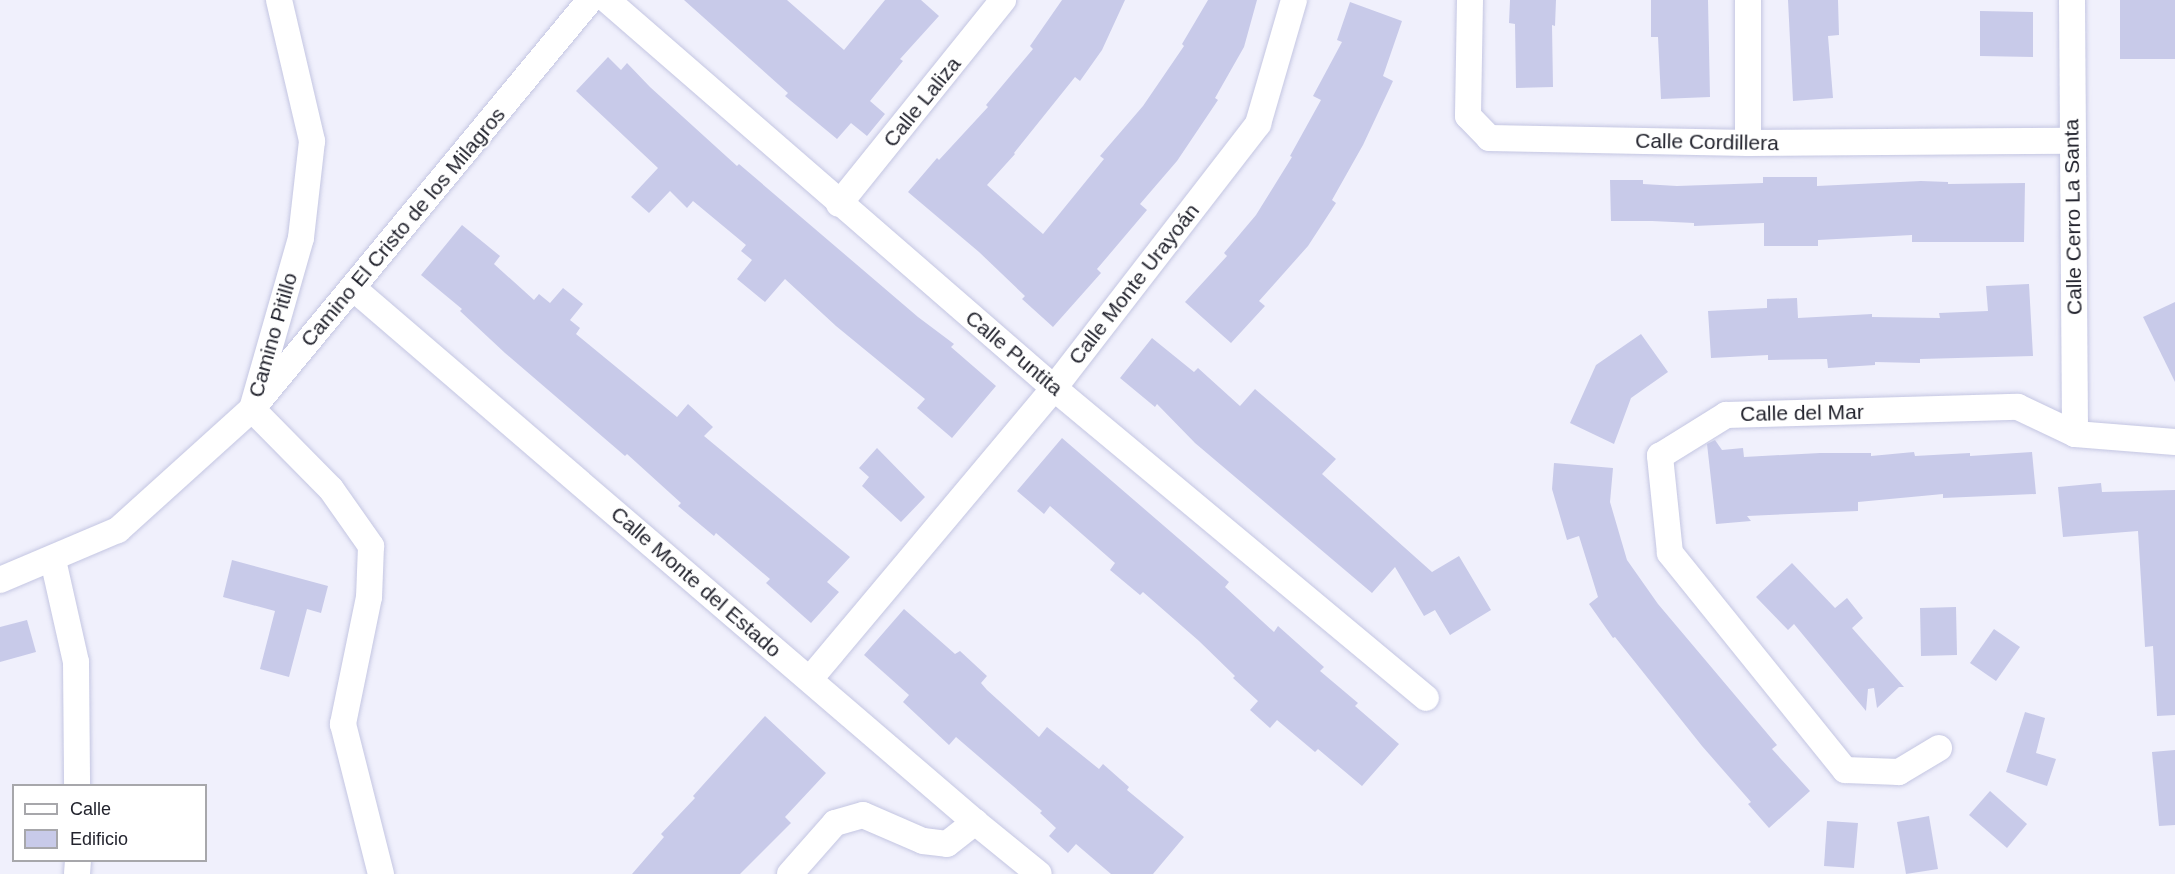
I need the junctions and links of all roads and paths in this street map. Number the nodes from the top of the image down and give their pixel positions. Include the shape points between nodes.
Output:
1 (279, 0) edge
2 (590, 0) edge
3 (607, 0) edge
4 (1003, 0) edge
5 (1294, 0) edge
6 (1470, 0) edge
7 (1748, 0) edge
8 (2072, 0) edge
9 (2072, 141) junction
10 (1748, 143) junction
11 (839, 204) junction
12 (353, 288) junction
13 (1054, 388) junction
14 (252, 410) junction
15 (2075, 435) junction
16 (2175, 442) edge
17 (53, 560) junction
18 (0, 580) edge
19 (810, 679) junction
20 (1426, 698) dead end
21 (1939, 748) dead end
22 (77, 784) edge
23 (975, 822) junction
24 (381, 874) edge
25 (790, 874) edge
26 (1040, 874) edge

1 - 14 street, Camino Pitillo via 312,141 301,238
2 - 12 street, Camino El Cristo de los Milagros
3 - 11 street, Calle Puntita
4 - 11 street, Calle Laliza
5 - 13 street, Calle Monte Urayoán via 1258,124
6 - 10 street, Calle Cordillera via 1468,116 1489,138
7 - 10 street
8 - 9 street, Calle Cerro La Santa
9 - 10 street, Calle Cordillera
9 - 15 street, Calle Cerro La Santa
11 - 13 street, Calle Puntita
12 - 14 street, Camino El Cristo de los Milagros
12 - 19 street, Calle Monte del Estado
13 - 19 street, Calle Monte Urayoán
13 - 20 street, Calle Puntita
14 - 17 street, Camino El Cristo de los Milagros via 118,530
14 - 24 street, Camino Pitillo via 331,489 371,546 369,597 343,724
15 - 16 street, Calle del Mar
15 - 21 street, Calle del Mar via 2018,407 1726,415 1660,456 1670,553 1845,770 1899,772
17 - 18 street, Camino El Cristo de los Milagros
17 - 22 street via 76,662
19 - 23 street, Calle Monte del Estado
23 - 25 street via 947,844 923,841 863,815 835,823
23 - 26 street, Calle Monte del Estado

